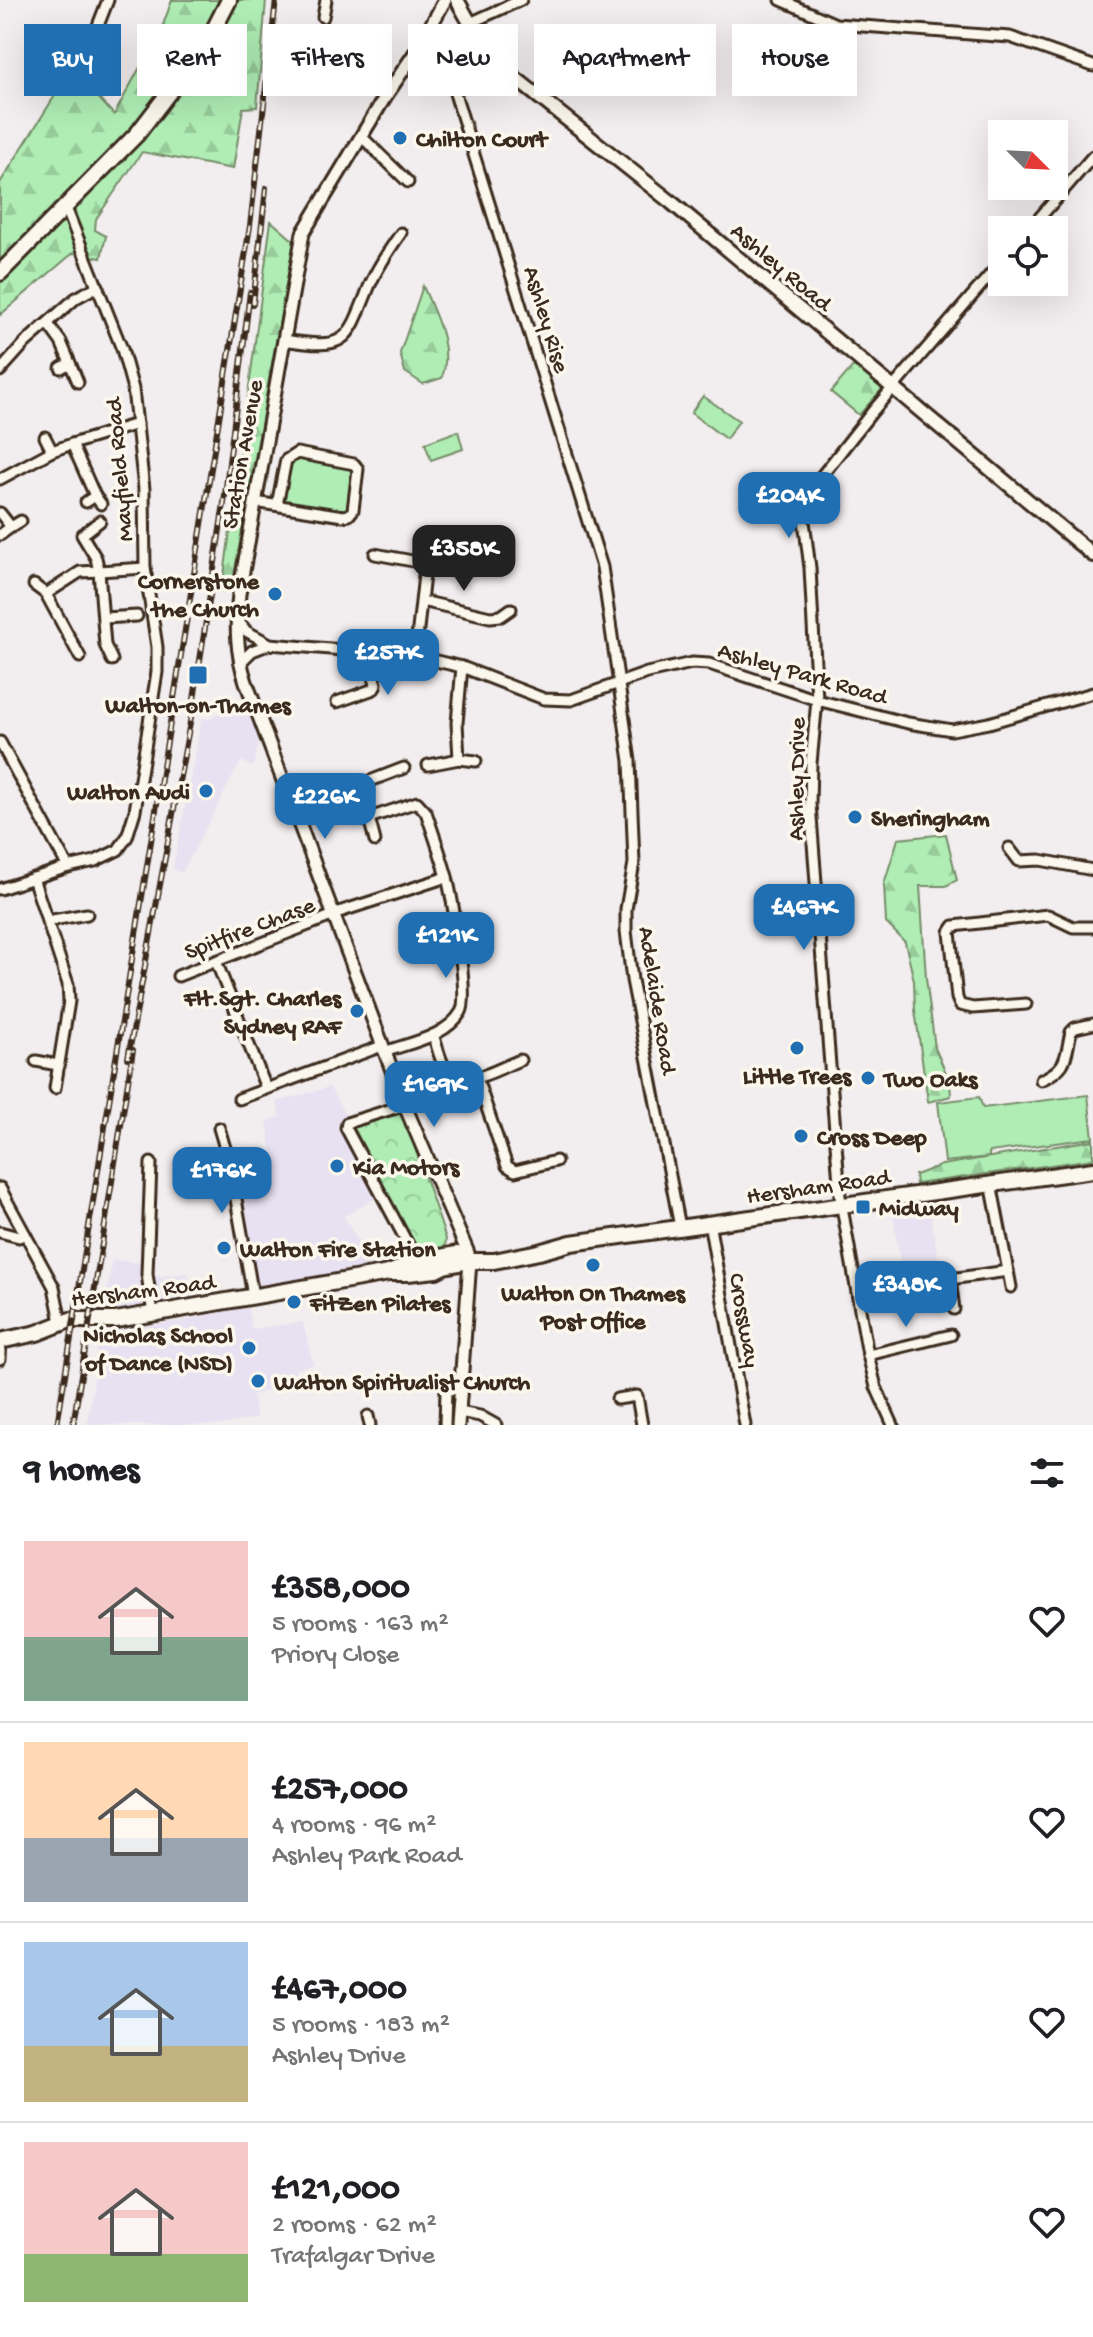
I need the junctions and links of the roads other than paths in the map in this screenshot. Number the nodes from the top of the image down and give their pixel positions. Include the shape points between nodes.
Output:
1 (108, 0) edge
2 (229, 0) edge
3 (326, 0) edge
4 (445, 0) edge
5 (457, 0) edge
6 (521, 0) edge
7 (781, 0) edge
8 (323, 17) dead end
9 (470, 23) joint
10 (99, 24) edge
11 (433, 24) edge
12 (408, 64) edge
13 (1093, 66) edge
14 (518, 81) edge
15 (456, 96) edge
16 (361, 136) junction
17 (1093, 156) edge
18 (408, 182) dead end
19 (66, 208) junction
20 (1041, 216) edge
21 (401, 233) dead end
22 (0, 273) edge
23 (988, 277) edge
24 (98, 286) junction
25 (48, 324) junction
26 (284, 340) junction
27 (0, 371) edge
28 (78, 382) dead end
29 (894, 387) junction
30 (137, 424) junction
31 (45, 437) dead end
32 (72, 444) junction
33 (52, 451) junction
34 (0, 479) edge
35 (94, 501) dead end
36 (255, 502) junction
37 (277, 505) junction
38 (0, 513) edge
39 (21, 521) dead end
40 (100, 521) dead end
41 (11, 527) junction
42 (0, 535) edge
43 (483, 550) dead end
44 (375, 554) dead end
45 (1093, 555) edge
46 (421, 564) junction
47 (145, 568) junction
48 (99, 571) junction
49 (34, 585) dead end
50 (46, 594) junction
51 (422, 601) junction
52 (511, 609) dead end
53 (137, 616) dead end
54 (499, 617) junction
55 (104, 618) junction
56 (237, 619) junction
57 (507, 628) dead end
58 (270, 644) junction
59 (367, 653) junction
60 (415, 656) junction
61 (80, 657) dead end
62 (112, 660) dead end
63 (240, 663) junction
64 (462, 667) junction
65 (618, 684) junction
66 (1093, 693) edge
67 (817, 700) junction
68 (337, 702) dead end
69 (0, 742) edge
70 (459, 759) junction
71 (476, 761) dead end
72 (428, 765) dead end
73 (404, 768) dead end
74 (369, 818) junction
75 (375, 841) dead end
76 (1009, 848) dead end
77 (68, 867) junction
78 (1093, 870) edge
79 (447, 877) junction
80 (33, 878) junction
81 (0, 889) edge
82 (87, 914) dead end
83 (333, 915) junction
84 (47, 921) junction
85 (1093, 927) edge
86 (216, 961) junction
87 (178, 976) dead end
88 (1026, 1004) dead end
89 (1093, 1024) edge
90 (433, 1035) junction
91 (383, 1049) junction
92 (520, 1060) dead end
93 (36, 1061) dead end
94 (58, 1065) junction
95 (477, 1079) junction
96 (1041, 1080) dead end
97 (55, 1088) dead end
98 (266, 1088) junction
99 (239, 1099) dead end
100 (405, 1105) junction
101 (219, 1128) dead end
102 (556, 1161) dead end
103 (151, 1163) dead end
104 (1093, 1170) edge
105 (991, 1183) junction
106 (0, 1188) edge
107 (842, 1203) junction
108 (709, 1222) junction
109 (680, 1227) junction
110 (0, 1232) edge
111 (25, 1234) junction
112 (464, 1258) junction
113 (420, 1266) junction
114 (1008, 1271) junction
115 (1011, 1287) dead end
116 (253, 1296) junction
117 (954, 1309) dead end
118 (153, 1314) junction
119 (61, 1322) junction
120 (951, 1335) dead end
121 (0, 1341) edge
122 (868, 1355) junction
123 (0, 1359) edge
124 (461, 1389) junction
125 (617, 1399) dead end
126 (459, 1412) junction
127 (445, 1425) edge
128 (458, 1425) edge
129 (496, 1425) edge
130 (642, 1425) edge
131 (745, 1425) edge
132 (893, 1425) edge

1 - 10 street
2 - 19 main road via 207,43 137,134
3 - 8 street
4 - 11 street, Station Avenue
5 - 9 main road, Ashley Road
6 - 9 street
7 - 13 street via 836,24 1010,37
12 - 16 street, Station Avenue
14 - 29 main road, Ashley Road
15 - 65 street, Ashley Rise via 602,567
16 - 18 street
16 - 26 street, Station Avenue via 303,233
17 - 20 street
19 - 22 main road
19 - 24 street, Mayfield Road
21 - 26 street via 380,265 349,334 330,344
23 - 29 street, Ashley Drive
24 - 25 street
24 - 30 street, Mayfield Road via 122,349
25 - 27 street
25 - 28 street
26 - 36 street, Station Avenue
29 - 45 main road, Ashley Road
29 - 67 street, Ashley Drive via 809,492 803,513
30 - 32 street
30 - 47 street, Mayfield Road
31 - 33 street
32 - 33 street
32 - 35 street
33 - 34 street
36 - 37 street
36 - 56 street, Station Avenue
37 - 37 street via 291,455 354,464 358,469 349,515
38 - 41 street
39 - 41 street
40 - 48 street via 82,535
41 - 42 street
43 - 46 street via 431,544
44 - 46 street
46 - 51 street
47 - 48 street
47 - 77 street, Mayfield Road via 157,672 135,811 118,850
48 - 50 street via 80,572
48 - 55 street
49 - 50 street
50 - 61 street
51 - 54 street
51 - 60 street
52 - 54 street
53 - 55 street
54 - 57 street
55 - 62 street via 105,645
56 - 58 street via 246,631
56 - 63 street, Station Avenue
58 - 59 street, Ashley Park Road
58 - 63 street
59 - 60 street, Ashley Park Road
59 - 68 street via 374,689
60 - 64 street, Ashley Park Road
63 - 83 street, Station Avenue
64 - 65 street, Ashley Park Road via 556,701
64 - 70 street
65 - 67 street, Ashley Park Road via 692,663 709,664
65 - 109 street, Adelaide Road via 630,761 634,863 626,931
66 - 67 street, Ashley Park Road via 952,730
67 - 107 street, Ashley Drive via 810,804
69 - 77 street
70 - 71 street
70 - 72 street
73 - 74 street via 357,786
74 - 75 street
74 - 79 street via 417,802
76 - 78 street via 1019,861
77 - 80 street, Mayfield Road
79 - 83 street, Spitfire Chase
79 - 90 street via 463,1006
80 - 81 street, Mayfield Road
80 - 84 street
82 - 84 street
83 - 86 street, Spitfire Chase
83 - 91 street, Station Avenue
84 - 94 street via 69,993
85 - 88 street via 1073,927 1048,915 954,926 950,932 960,1005
86 - 87 street, Spitfire Chase
86 - 98 street
89 - 96 street via 1071,1032 1064,1063
90 - 91 street
90 - 95 street via 449,1073
91 - 98 street
91 - 100 street, Station Avenue
92 - 95 street
93 - 94 street
94 - 97 street
95 - 102 street via 511,1170
98 - 99 street
100 - 112 street, Station Avenue
100 - 113 street via 347,1123 346,1128
101 - 116 street
103 - 118 street via 147,1274
104 - 105 main road, Hersham Road
105 - 107 main road, Hersham Road
105 - 114 street
106 - 111 street
107 - 108 main road, Hersham Road
107 - 122 street
108 - 109 main road, Hersham Road
108 - 131 street, Crossway
109 - 112 main road, Hersham Road
110 - 111 street
111 - 119 street via 54,1287
112 - 113 main road, Hersham Road
112 - 124 street, Station Avenue
113 - 116 main road, Hersham Road
114 - 115 street
114 - 117 street via 949,1276
116 - 118 main road, Hersham Road
118 - 119 main road, Hersham Road
119 - 121 main road, Hersham Road
120 - 122 street
121 - 123 street
122 - 132 street
124 - 126 street, Station Avenue
124 - 127 street via 446,1390
125 - 130 street via 637,1396
126 - 128 street, Station Avenue
126 - 129 street

